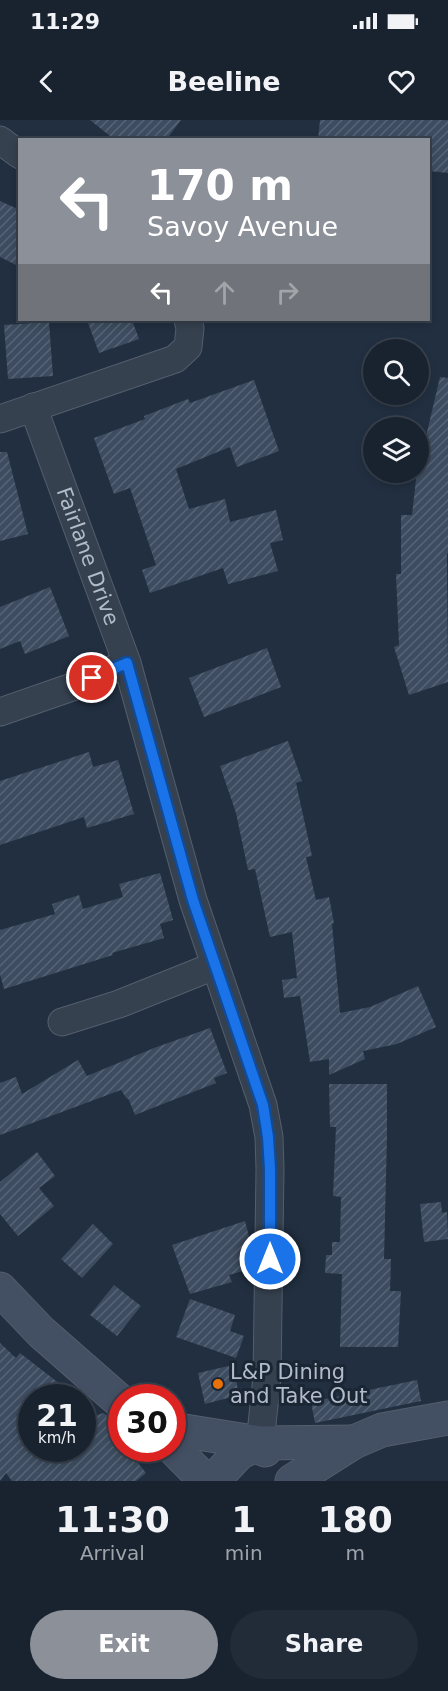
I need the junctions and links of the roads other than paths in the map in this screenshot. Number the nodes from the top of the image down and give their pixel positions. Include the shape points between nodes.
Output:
1 (0, 140) edge
2 (18, 154) edge
3 (188, 321) edge
4 (33, 406) junction
5 (0, 419) edge
6 (127, 663) junction
7 (0, 712) edge
8 (214, 966) junction
9 (62, 1022) dead end
10 (0, 1289) edge
11 (108, 1391) edge
12 (448, 1418) edge
13 (186, 1431) edge
14 (354, 1442) junction
15 (260, 1443) junction
16 (186, 1461) edge
17 (206, 1481) edge
18 (213, 1481) edge
19 (287, 1481) edge
20 (292, 1481) edge

1 - 2 street
3 - 4 street via 188,347 175,359
4 - 5 street
4 - 6 street, Fairlane Drive
6 - 7 street
6 - 8 street, Fairlane Drive
8 - 9 street
8 - 15 street, Fairlane Drive via 263,1105 268,1137 267,1377
10 - 11 main road
12 - 14 main road via 382,1430
13 - 15 main road
14 - 15 main road
14 - 20 main road
15 - 18 main road via 239,1453
15 - 19 main road
16 - 17 main road

